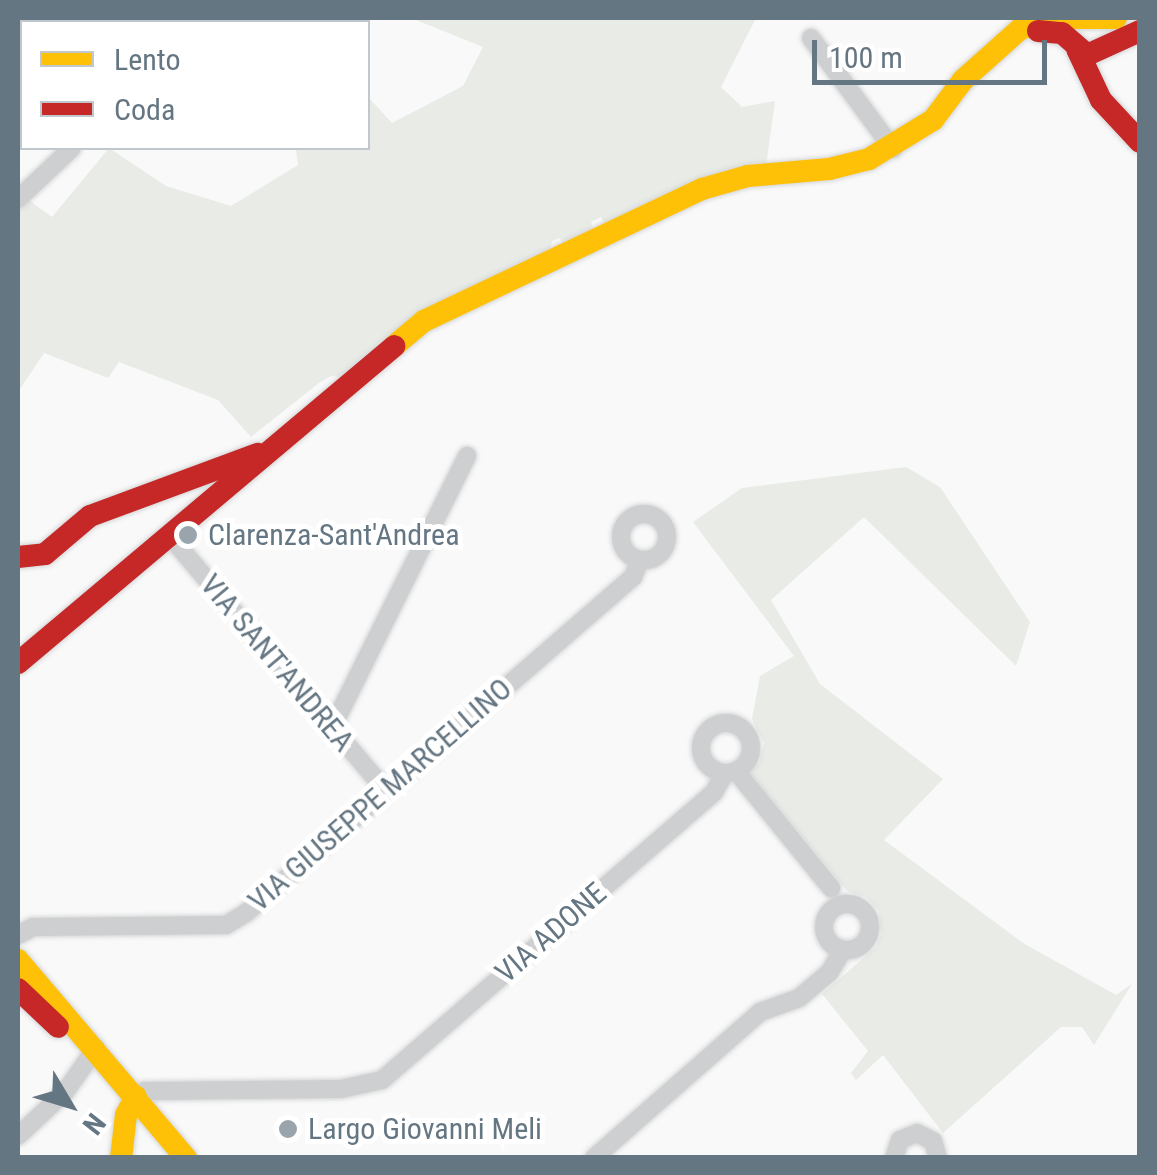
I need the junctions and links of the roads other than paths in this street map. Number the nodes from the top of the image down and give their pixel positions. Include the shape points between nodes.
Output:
1 (1055, 18) edge
2 (1116, 18) edge
3 (1089, 19) edge
4 (1140, 31) edge
5 (811, 38) dead end
6 (1010, 41) junction
7 (1075, 44) junction
8 (1105, 48) junction
9 (1117, 118) junction
10 (1140, 142) edge
11 (893, 148) junction
12 (70, 150) edge
13 (18, 199) edge
14 (267, 451) junction
15 (467, 456) dead end
16 (196, 476) junction
17 (214, 498) junction
18 (169, 535) junction
19 (18, 558) edge
20 (640, 560) dead end
21 (18, 663) edge
22 (332, 728) junction
23 (385, 790) junction
24 (831, 888) dead end
25 (18, 935) edge
26 (842, 950) dead end
27 (18, 960) edge
28 (18, 976) edge
29 (18, 989) edge
30 (36, 1006) junction
31 (93, 1052) junction
32 (136, 1096) junction
33 (18, 1136) edge
34 (122, 1158) edge
35 (186, 1158) edge
36 (594, 1158) edge
37 (894, 1158) edge
38 (938, 1158) edge

1 - 3 main road
1 - 6 main road via 1020,29
2 - 3 main road
3 - 7 main road via 1075,27
3 - 8 main road via 1107,28
4 - 8 main road
5 - 11 street
6 - 7 main road via 1040,30 1062,32
6 - 11 main road via 962,80 933,120
7 - 8 main road via 1088,55
7 - 9 main road via 1088,79
8 - 9 main road via 1103,87
9 - 10 main road
11 - 14 main road via 829,169 768,174 702,190 424,321
12 - 13 street
14 - 16 main road
14 - 17 main road
15 - 22 street
16 - 17 main road via 210,483
16 - 19 main road via 90,516 45,554
17 - 18 main road
18 - 21 main road
18 - 22 street, VIA SANT'ANDREA
20 - 23 street, VIA GIUSEPPE MARCELLINO via 632,577
22 - 23 street, VIA SANT'ANDREA
23 - 25 street, VIA GIUSEPPE MARCELLINO via 226,925 33,927
24 - 32 street, VIA ADONE via 731,772 382,1080 341,1089
26 - 36 street via 829,973 799,998 760,1012
27 - 31 main road
28 - 30 street via 36,995
29 - 30 main road
30 - 31 main road
31 - 32 main road
31 - 33 street via 66,1092
32 - 34 main road via 126,1116
32 - 35 main road
37 - 38 street via 900,1140 917,1133 934,1141

